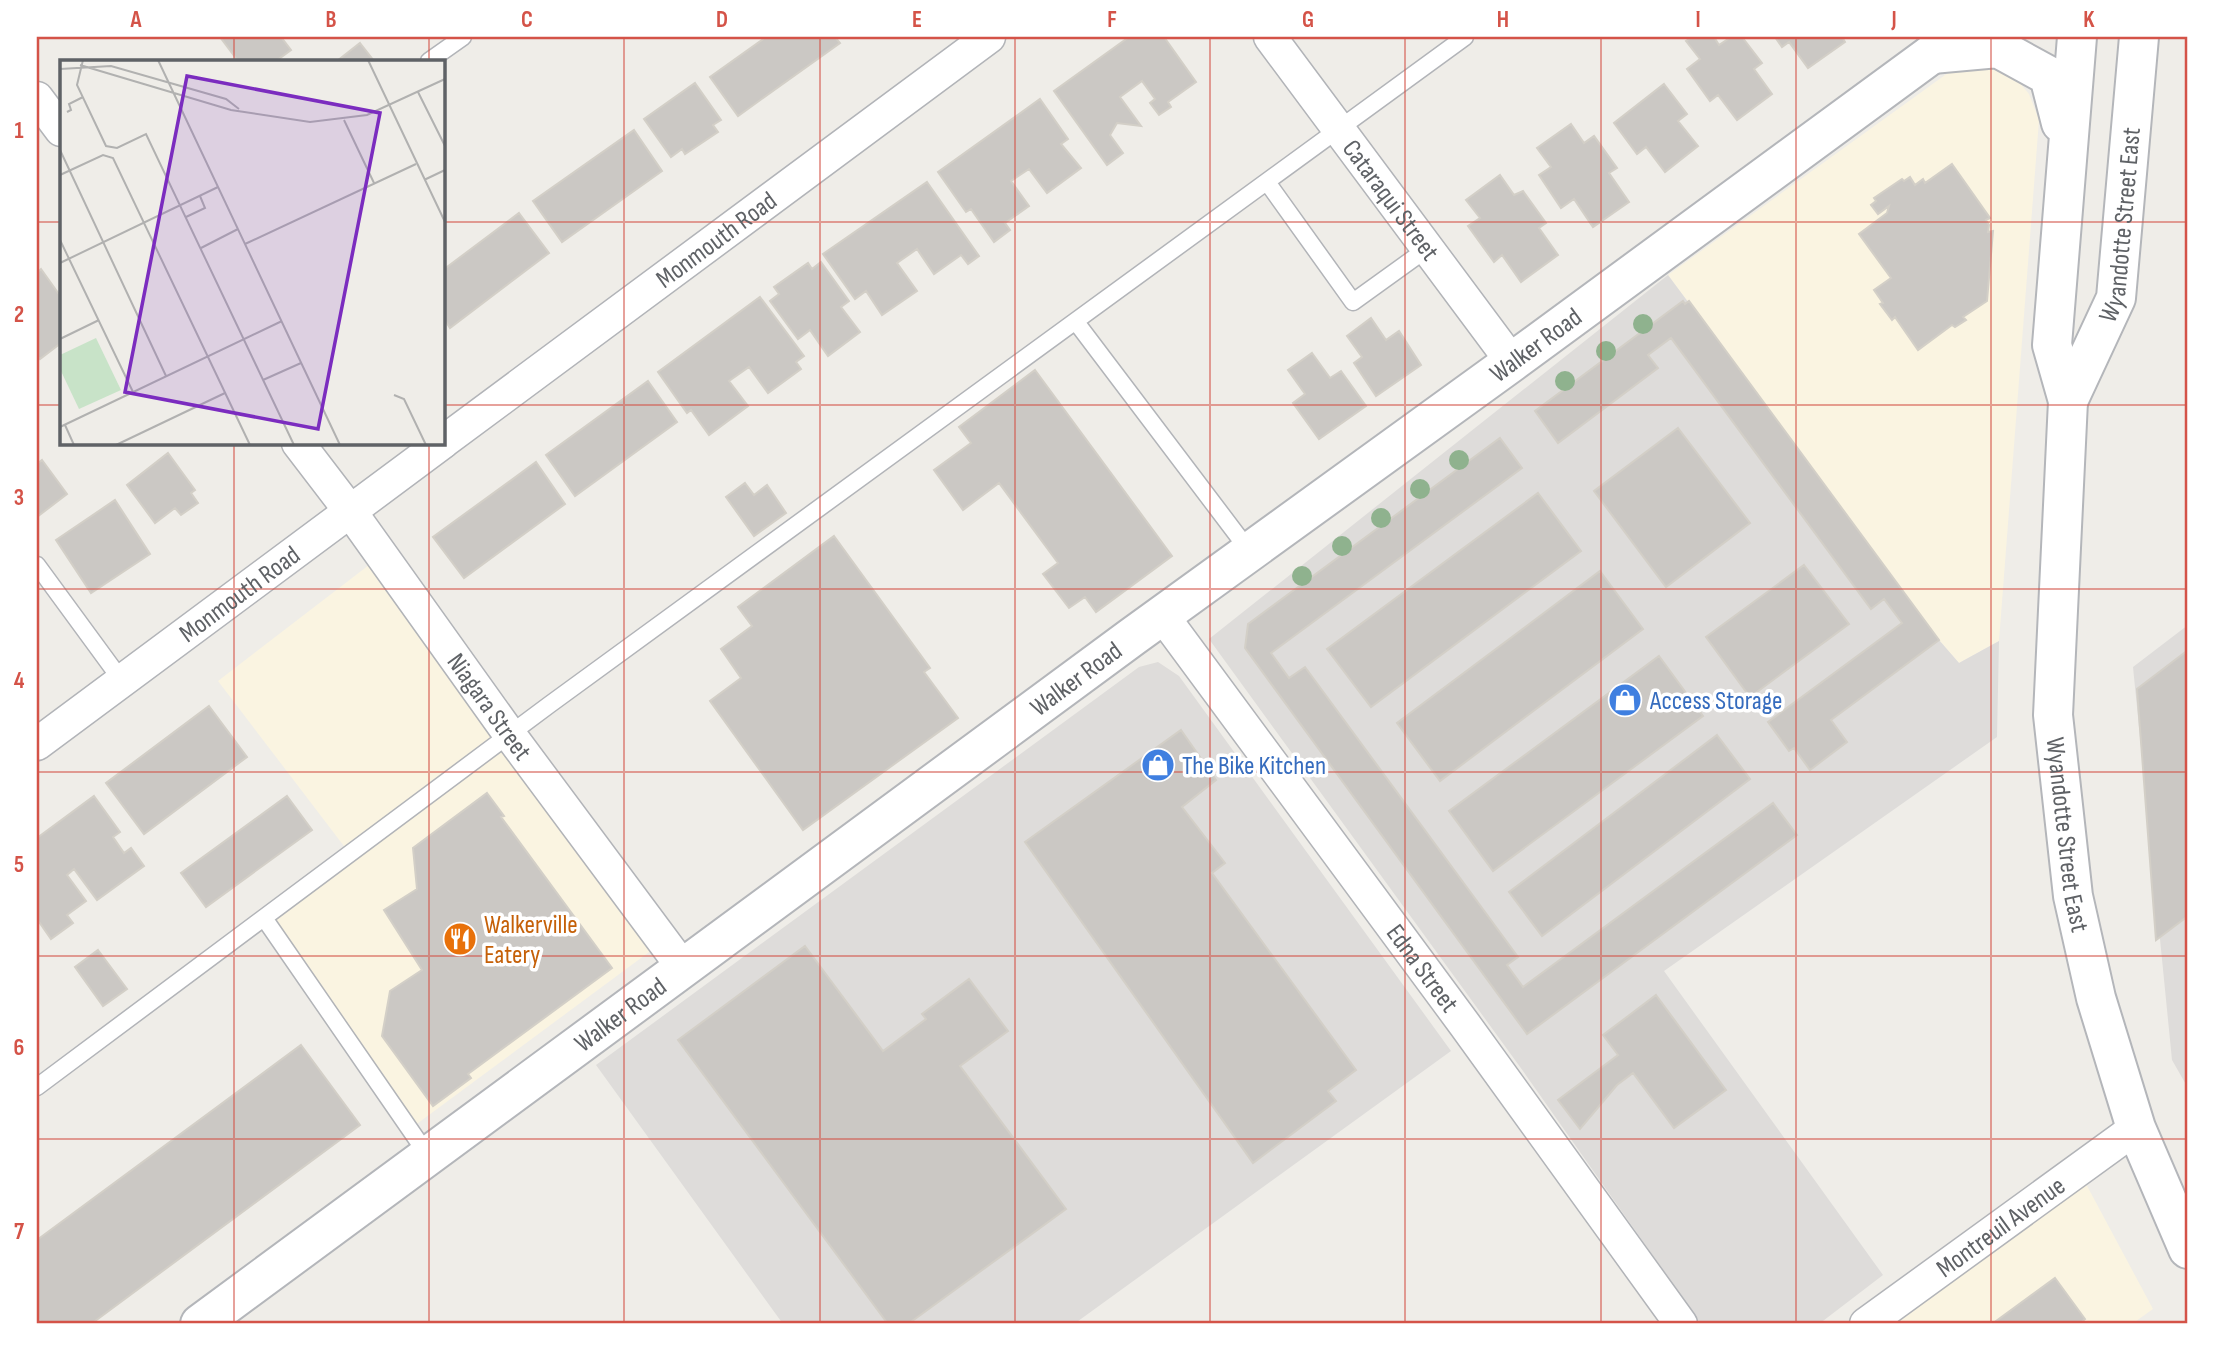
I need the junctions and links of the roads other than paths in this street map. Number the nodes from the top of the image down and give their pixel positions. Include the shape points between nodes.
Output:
1 (463, 37) edge
2 (989, 37) edge
3 (1270, 37) edge
4 (1465, 37) edge
5 (2077, 37) edge
6 (2139, 37) edge
7 (1944, 46) edge
8 (430, 60) edge
9 (37, 98) edge
10 (60, 130) edge
11 (1340, 130) junction
12 (2068, 151) junction
13 (1267, 182) junction
14 (1428, 248) junction
15 (1076, 322) junction
16 (1513, 362) junction
17 (2068, 401) junction
18 (444, 442) edge
19 (299, 444) edge
20 (441, 444) edge
21 (350, 511) junction
22 (1250, 552) junction
23 (37, 565) edge
24 (1162, 615) junction
25 (122, 681) junction
26 (510, 735) junction
27 (37, 744) edge
28 (264, 918) junction
29 (684, 969) junction
30 (37, 1087) edge
31 (2136, 1128) junction
32 (429, 1157) junction
33 (2188, 1249) edge
34 (200, 1324) edge
35 (1681, 1324) edge
36 (1866, 1324) edge

1 - 8 lane
2 - 18 street, Monmouth Road
3 - 11 street, Cataraqui Street
4 - 11 lane
5 - 12 main road, Wyandotte Street East
6 - 17 main road, Wyandotte Street East via 2116,298
7 - 12 main road via 1998,48 2049,76
7 - 16 main road, Walker Road
9 - 10 street
11 - 13 lane
11 - 14 street, Cataraqui Street
12 - 17 main road, Wyandotte Street East via 2052,345
13 - 14 lane via 1353,302
13 - 15 lane
14 - 16 street, Cataraqui Street
15 - 22 lane
15 - 26 lane
16 - 22 main road, Walker Road
17 - 31 main road, Wyandotte Street East via 2053,715 2073,896 2096,998
19 - 21 street, Niagara Street
20 - 21 street, Monmouth Road
21 - 25 street, Monmouth Road
21 - 26 street, Niagara Street
22 - 24 main road, Walker Road
23 - 25 lane
24 - 29 main road, Walker Road
24 - 35 street, Edna Street
25 - 27 street, Monmouth Road
26 - 28 lane
26 - 29 street, Niagara Street
28 - 30 lane
28 - 32 lane
29 - 32 main road, Walker Road
31 - 33 main road, Wyandotte Street East
31 - 36 street, Montreuil Avenue
32 - 34 main road, Walker Road

